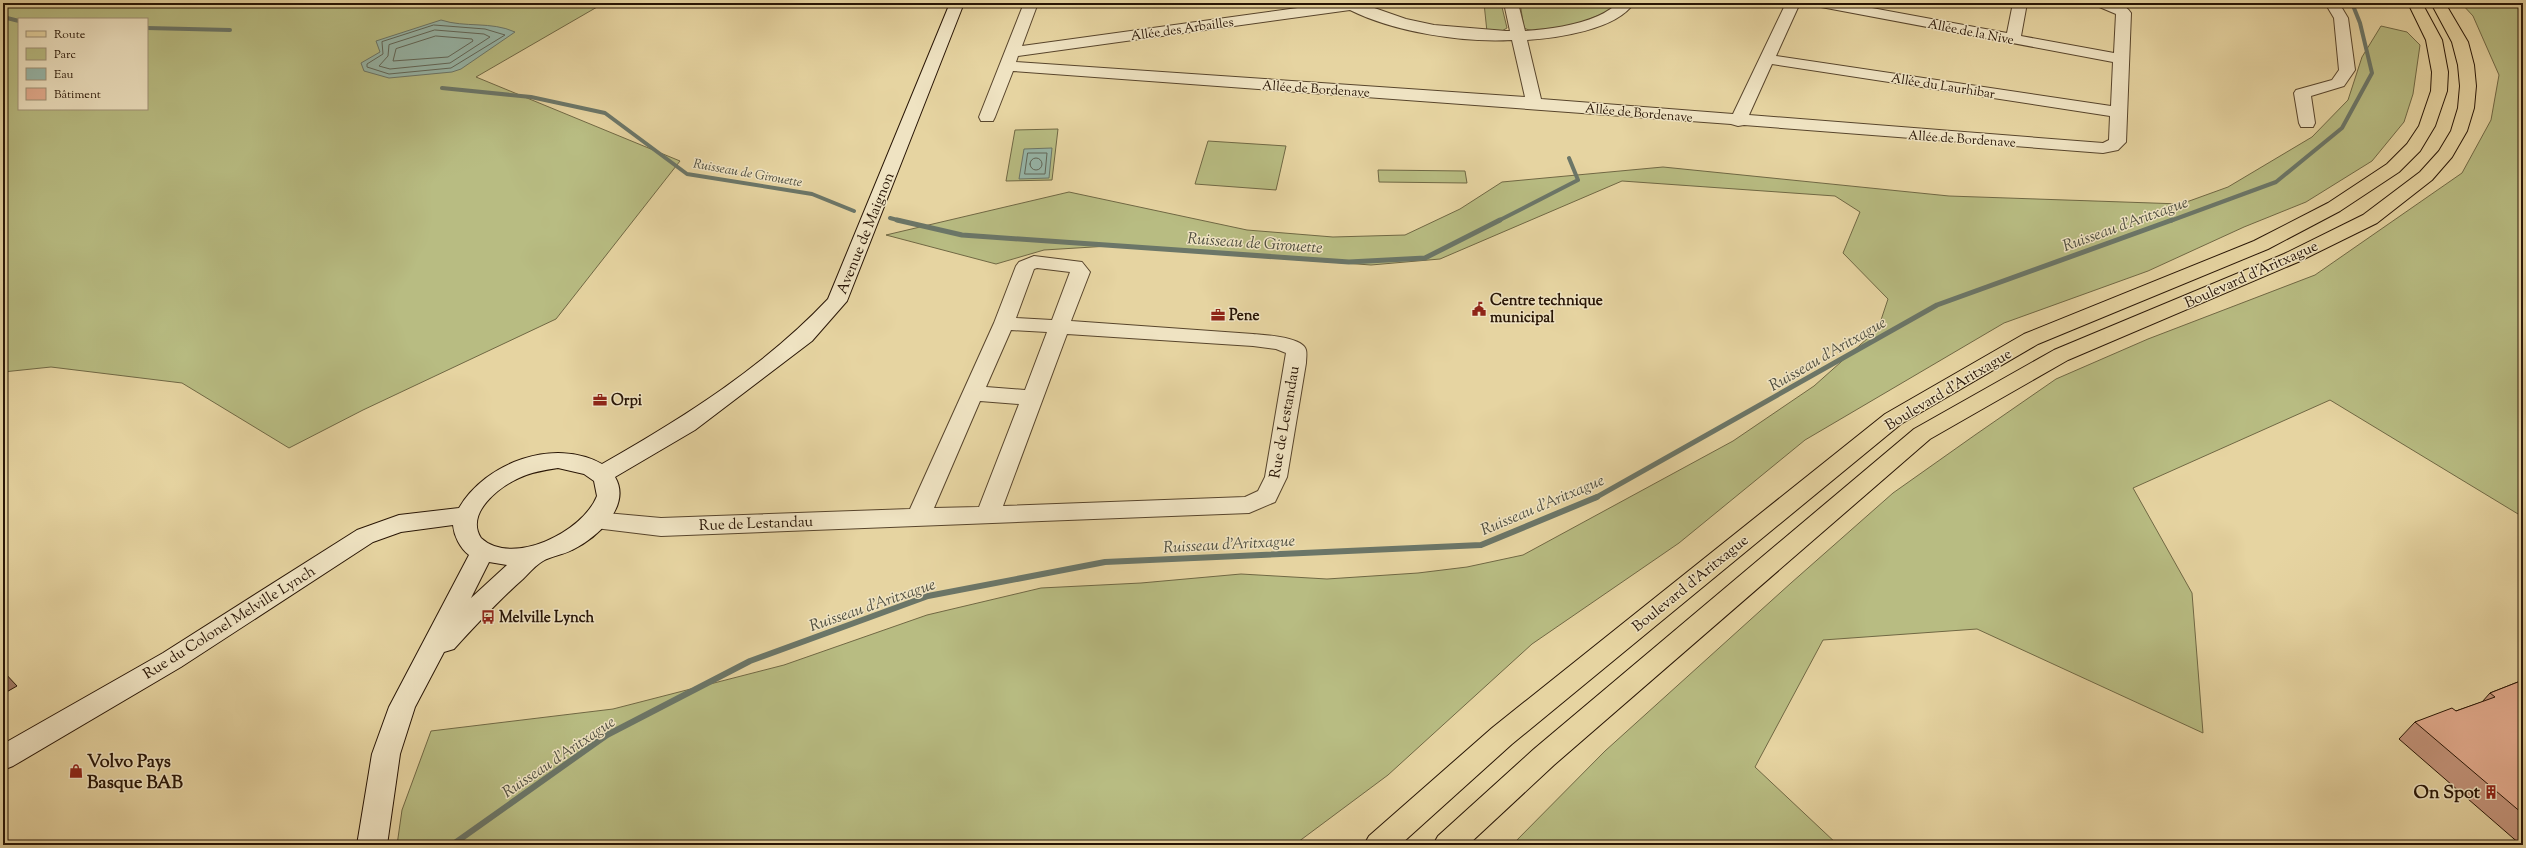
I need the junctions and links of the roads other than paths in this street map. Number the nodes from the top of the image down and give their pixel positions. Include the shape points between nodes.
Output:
1 (957, 3) edge
2 (1031, 3) edge
3 (1511, 3) edge
4 (1627, 3) edge
5 (1793, 3) edge
6 (1821, 3) edge
7 (2020, 3) edge
8 (2102, 3) edge
9 (2332, 3) edge
10 (2415, 3) edge
11 (2438, 3) edge
12 (1351, 4) edge
13 (1518, 36) junction
14 (2013, 39) junction
15 (1009, 59) junction
16 (1767, 59) junction
17 (2121, 59) junction
18 (1534, 104) junction
19 (2118, 112) junction
20 (987, 117) dead end
21 (1738, 121) junction
22 (2307, 123) dead end
23 (1004, 322) junction
24 (1060, 326) junction
25 (973, 393) junction
26 (1032, 398) junction
27 (602, 474) junction
28 (466, 515) junction
29 (988, 515) junction
30 (918, 517) junction
31 (595, 521) junction
32 (483, 552) junction
33 (536, 554) junction
34 (426, 664) junction
35 (3, 758) edge
36 (372, 845) edge
37 (1379, 845) edge
38 (1448, 845) edge

1 - 27 street, Avenue de Maignon via 837,301 805,336 687,425
2 - 15 street
3 - 13 street
4 - 13 street via 1594,22 1552,32
5 - 16 street
6 - 14 street, Allée de la Nive
7 - 14 street
8 - 17 street, Allée de Bordenave via 2118,8 2124,13
9 - 22 street via 2341,18 2347,70 2338,83 2302,93
10 - 37 main road, Boulevard d'Aritxague via 2434,40 2440,72 2439,91 2427,126 2414,147 2394,168 2334,207 2261,245 2031,339 1893,419 1502,736
11 - 38 main road, Boulevard d'Aritxague via 2460,42 2468,86 2466,108 2459,130 2446,153 2426,176 2370,219 2291,258 2061,355 1922,434 1544,757
12 - 13 street via 1393,21 1426,30 1479,36
12 - 15 street, Allée des Arbailles
13 - 18 street
14 - 17 street, Allée de la Nive
15 - 18 street, Allée de Bordenave
15 - 20 street
16 - 19 street, Allée du Laurhibar
16 - 21 street
17 - 19 street, Allée de Bordenave
18 - 21 street, Allée de Bordenave
19 - 21 street, Allée de Bordenave via 2117,142 2103,148
23 - 24 street, Rue de Lestandau
23 - 24 street via 1026,266 1034,262 1075,266 1080,272
23 - 25 street
24 - 26 street
24 - 29 street, Rue de Lestandau via 1253,340 1280,344 1296,350 1296,363 1276,477 1267,496 1249,505
25 - 26 street
25 - 30 street
26 - 29 street
27 - 28 street via 591,466 576,462 558,460 532,465 510,473 490,485 475,499
27 - 31 street via 608,484 609,495
28 - 32 street via 466,536
28 - 35 street, Rue du Colonel Melville Lynch via 399,524 365,536 172,660
29 - 30 street, Rue de Lestandau
30 - 31 street, Rue de Lestandau via 661,527
31 - 33 street via 579,535
32 - 33 street via 498,556
32 - 34 street
33 - 34 street via 490,594
34 - 36 street via 402,707 386,754

